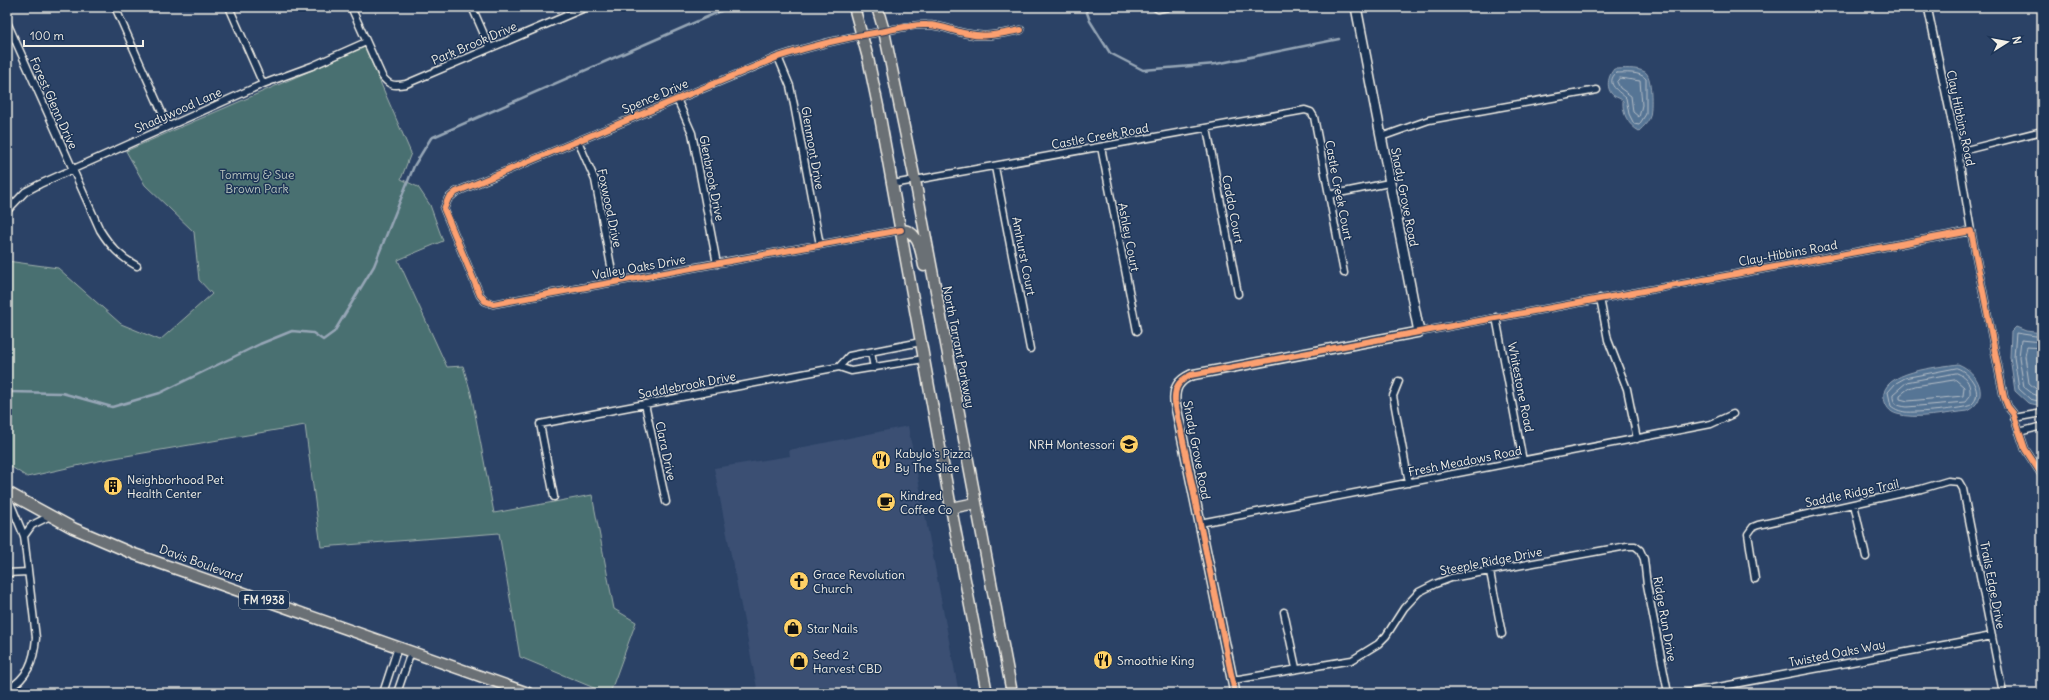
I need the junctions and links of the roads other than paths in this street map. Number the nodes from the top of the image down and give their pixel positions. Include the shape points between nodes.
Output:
1 (115, 7) edge
2 (229, 7) edge
3 (351, 7) edge
4 (472, 7) edge
5 (587, 7) edge
6 (854, 7) edge
7 (877, 7) edge
8 (1155, 7) edge
9 (1168, 7) edge
10 (1356, 7) edge
11 (1928, 9) dead end
12 (7, 22) edge
13 (1020, 30) dead end
14 (884, 31) junction
15 (862, 34) junction
16 (366, 42) junction
17 (490, 48) junction
18 (778, 56) junction
19 (263, 84) junction
20 (1597, 90) dead end
21 (677, 99) junction
22 (1310, 112) joint
23 (168, 126) junction
24 (1207, 128) junction
25 (2042, 132) edge
26 (1381, 137) junction
27 (578, 141) junction
28 (1100, 147) junction
29 (1958, 152) junction
30 (995, 166) junction
31 (72, 170) junction
32 (915, 180) junction
33 (1390, 183) junction
34 (893, 184) junction
35 (1329, 195) junction
36 (444, 204) joint
37 (7, 211) edge
38 (901, 230) junction
39 (1971, 231) junction
40 (820, 245) junction
41 (717, 264) junction
42 (137, 266) dead end
43 (1344, 273) dead end
44 (614, 282) junction
45 (1238, 294) dead end
46 (1600, 298) junction
47 (938, 305) junction
48 (1496, 318) junction
49 (1137, 331) dead end
50 (1419, 332) junction
51 (921, 342) junction
52 (1030, 349) dead end
53 (871, 352) junction
54 (924, 359) junction
55 (839, 366) junction
56 (874, 368) junction
57 (1399, 381) dead end
58 (645, 404) junction
59 (2042, 413) edge
60 (1733, 414) dead end
61 (2014, 418) junction
62 (2042, 426) edge
63 (2019, 432) junction
64 (1637, 439) junction
65 (2030, 457) junction
66 (1523, 461) junction
67 (2042, 468) edge
68 (2042, 475) edge
69 (1959, 482) joint
70 (1409, 483) junction
71 (7, 494) edge
72 (554, 497) dead end
73 (666, 502) dead end
74 (976, 503) junction
75 (1854, 504) junction
76 (951, 508) junction
77 (50, 516) junction
78 (1200, 523) junction
79 (24, 536) junction
80 (1640, 550) joint
81 (1866, 557) dead end
82 (28, 572) junction
83 (1490, 572) junction
84 (7, 573) edge
85 (1756, 578) dead end
86 (1284, 612) dead end
87 (1502, 634) dead end
88 (1992, 636) junction
89 (398, 647) junction
90 (411, 652) junction
91 (1296, 668) junction
92 (1233, 680) junction
93 (7, 690) edge
94 (383, 693) edge
95 (397, 693) edge
96 (528, 693) edge
97 (987, 693) edge
98 (1012, 693) edge
99 (1235, 693) edge
100 (1668, 693) edge
101 (1686, 693) edge
102 (2003, 693) edge

1 - 23 street
2 - 19 street
3 - 16 street
4 - 17 street
5 - 17 street, Park Brook Drive
6 - 15 main road
7 - 14 main road, North Tarrant Parkway
8 - 9 street
10 - 26 street, Shady Grove Road
11 - 29 street, Clay Hibbins Road
12 - 31 street, Forest Glenn Drive
13 - 14 street, Spence Drive via 978,35 927,25
14 - 15 street, Spence Drive
14 - 32 main road, North Tarrant Parkway
15 - 18 street, Spence Drive
15 - 34 main road
16 - 17 street, Park Brook Drive via 382,76 391,86 406,84
16 - 19 street, Shadywood Lane
18 - 21 street, Spence Drive
18 - 40 street, Glenmont Drive via 790,86
19 - 23 street, Shadywood Lane
20 - 26 street via 1429,120
21 - 27 street, Spence Drive
21 - 41 street, Glenbrook Drive via 692,133
22 - 24 street, Castle Creek Road via 1300,110
22 - 35 street, Castle Creek Court via 1314,117
23 - 31 street, Shadywood Lane
24 - 28 street, Castle Creek Road
24 - 45 street, Caddo Court
25 - 29 street
26 - 33 street, Shady Grove Road
27 - 36 street, Spence Drive via 456,192
27 - 44 street, Foxwood Drive via 595,180
28 - 30 street, Castle Creek Road
28 - 49 street, Ashley Court
29 - 39 street, Clay Hibbins Road
30 - 32 street, Castle Creek Road
30 - 52 street, Amhurst Court
31 - 37 street, Shadywood Lane via 25,192
31 - 42 street, Forest Glenn Drive via 110,246 121,257
32 - 34 street, Castle Creek Road
32 - 47 main road, North Tarrant Parkway
33 - 35 street
33 - 50 street, Shady Grove Road
34 - 38 main road
35 - 43 street, Castle Creek Court
36 - 44 street, Valley Oaks Drive via 444,214 485,301 493,304
38 - 40 street, Valley Oaks Drive
38 - 47 main road via 909,231 919,243 931,294
38 - 51 main road
39 - 46 street, Clay-Hibbins Road
39 - 61 street via 2004,397
40 - 41 street, Valley Oaks Drive
41 - 44 street, Valley Oaks Drive
46 - 48 street, Clay-Hibbins Road
46 - 64 street via 1608,340 1628,389
47 - 74 main road, North Tarrant Parkway
48 - 50 street, Clay-Hibbins Road
48 - 66 street, Whitestone Road
50 - 78 street, Shady Grove Road via 1191,375 1183,379 1175,392 1175,402
51 - 53 street, Saddlebrook Drive
51 - 54 main road
53 - 55 street, Saddlebrook Drive via 849,356
53 - 56 street
54 - 56 street, Saddlebrook Drive
54 - 76 main road
55 - 56 street, Saddlebrook Drive via 851,371
55 - 58 street, Saddlebrook Drive
57 - 70 street via 1394,396
58 - 72 street, Saddlebrook Drive via 540,424
58 - 73 street, Clara Drive
59 - 61 street
60 - 64 street, Fresh Meadows Road via 1711,424
61 - 63 street
62 - 63 street
63 - 65 street
64 - 66 street, Fresh Meadows Road
65 - 67 street
65 - 68 street
66 - 70 street, Fresh Meadows Road
69 - 75 street, Saddle Ridge Trail via 1948,481
69 - 88 street, Trails Edge Drive via 1963,490
70 - 78 street, Fresh Meadows Road
71 - 77 main road, Davis Boulevard / FM 1938
71 - 79 street
74 - 76 main road
74 - 98 main road, North Tarrant Parkway
75 - 81 street
75 - 85 street, Saddle Ridge Trail via 1758,525 1750,531 1748,542
76 - 97 main road
77 - 79 street via 32,525
77 - 89 main road, Davis Boulevard / FM 1938 via 134,554
78 - 92 street, Shady Grove Road
79 - 82 street
80 - 83 street, Steeple Ridge Drive via 1635,546 1627,546
80 - 100 street, Ridge Run Drive via 1644,559
82 - 84 street
82 - 93 street via 36,638 35,653 31,667 19,683
83 - 87 street
83 - 91 street, Steeple Ridge Drive via 1452,578 1419,592 1404,608 1386,636 1352,660
86 - 91 street
88 - 101 street, Twisted Oaks Way
88 - 102 street, Trails Edge Drive
89 - 90 main road, Davis Boulevard / FM 1938
89 - 94 street
90 - 95 street
90 - 96 main road, Davis Boulevard / FM 1938
91 - 92 street, Steeple Ridge Drive
92 - 99 street, Shady Grove Road

